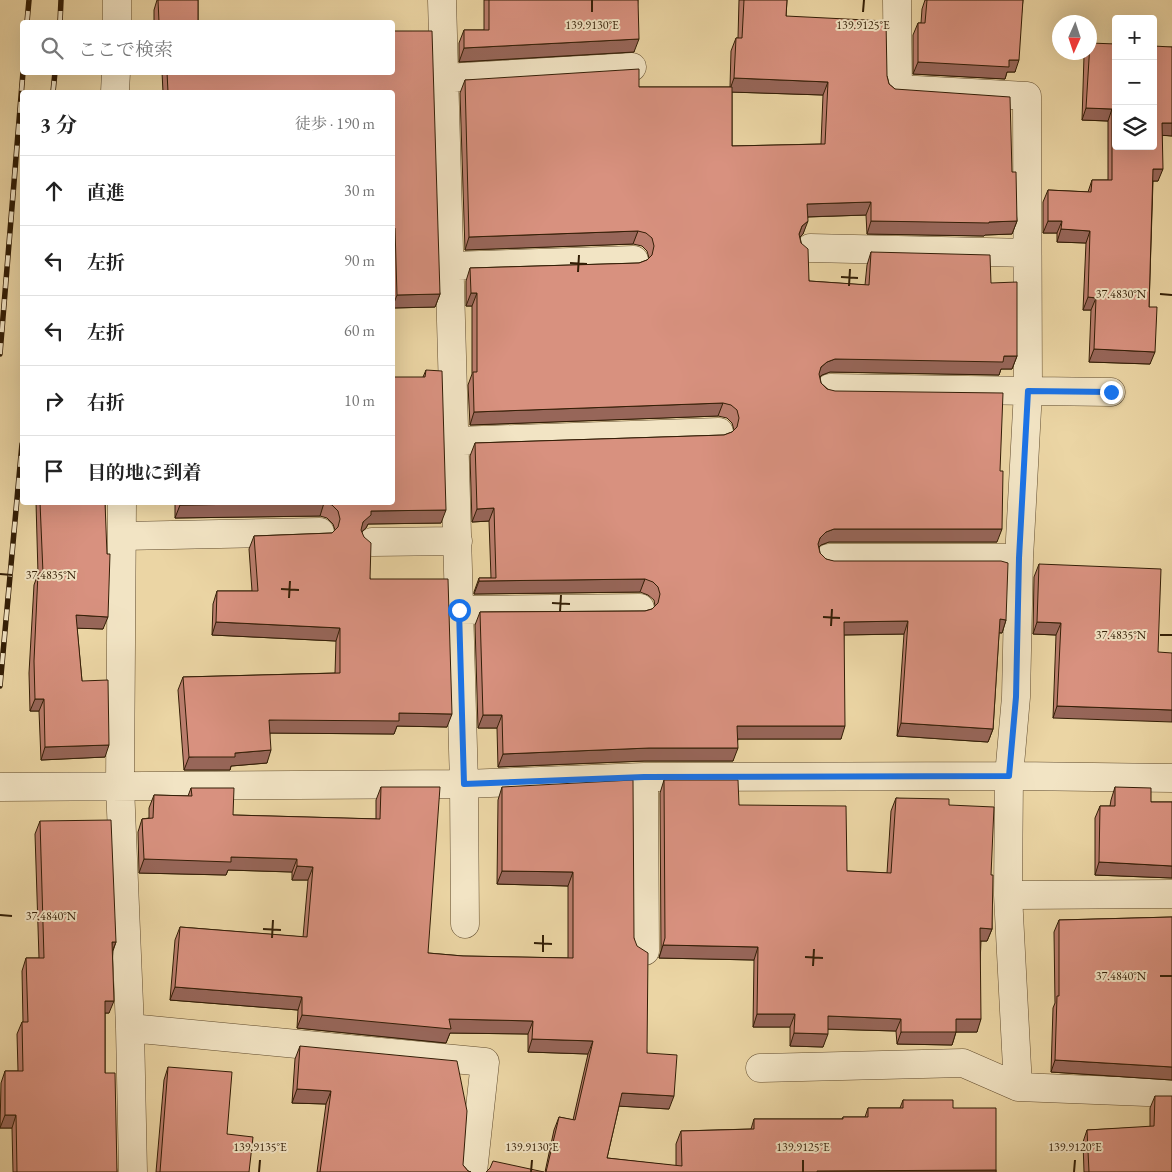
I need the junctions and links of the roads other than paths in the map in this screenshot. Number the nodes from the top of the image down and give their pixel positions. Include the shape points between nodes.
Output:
1 (117, 0) edge
2 (442, 0) edge
3 (897, 0) edge
4 (117, 20) edge
5 (632, 67) edge
6 (116, 75) edge
7 (445, 78) junction
8 (115, 90) edge
9 (810, 248) edge
10 (1027, 253) junction
11 (634, 260) dead end
12 (450, 266) junction
13 (830, 388) edge
14 (1028, 391) junction
15 (1111, 392) dead end
16 (719, 432) dead end
17 (455, 441) junction
18 (122, 505) edge
19 (320, 532) edge
20 (123, 536) junction
21 (372, 542) edge
22 (458, 542) junction
23 (829, 558) edge
24 (1019, 558) junction
25 (640, 608) dead end
26 (459, 610) junction
27 (1009, 776) junction
28 (644, 777) junction
29 (1172, 778) edge
30 (464, 784) junction
31 (120, 786) junction
32 (0, 787) edge
33 (1172, 894) edge
34 (1008, 896) junction
35 (465, 924) dead end
36 (645, 951) edge
37 (130, 1028) junction
38 (760, 1068) dead end
39 (1018, 1087) junction
40 (1172, 1093) edge
41 (132, 1172) edge
42 (473, 1172) edge

1 - 4 street
2 - 7 street
3 - 10 street via 898,89 1027,96
5 - 7 street
6 - 8 street
7 - 12 street
9 - 10 street
10 - 14 street
11 - 12 street
12 - 17 street
13 - 14 street
14 - 15 street
14 - 24 street
16 - 17 street
17 - 22 street
18 - 20 street
19 - 20 street
20 - 31 street
21 - 22 street
22 - 26 street
23 - 24 street
24 - 27 street via 1016,697
25 - 26 street
26 - 30 street
27 - 28 street
27 - 29 street
27 - 34 street
28 - 30 street
28 - 36 street
30 - 31 street
30 - 35 street
31 - 32 street
31 - 37 street
33 - 34 street
34 - 39 street
37 - 41 street
37 - 42 street via 485,1062
38 - 39 street via 963,1063
39 - 40 street

